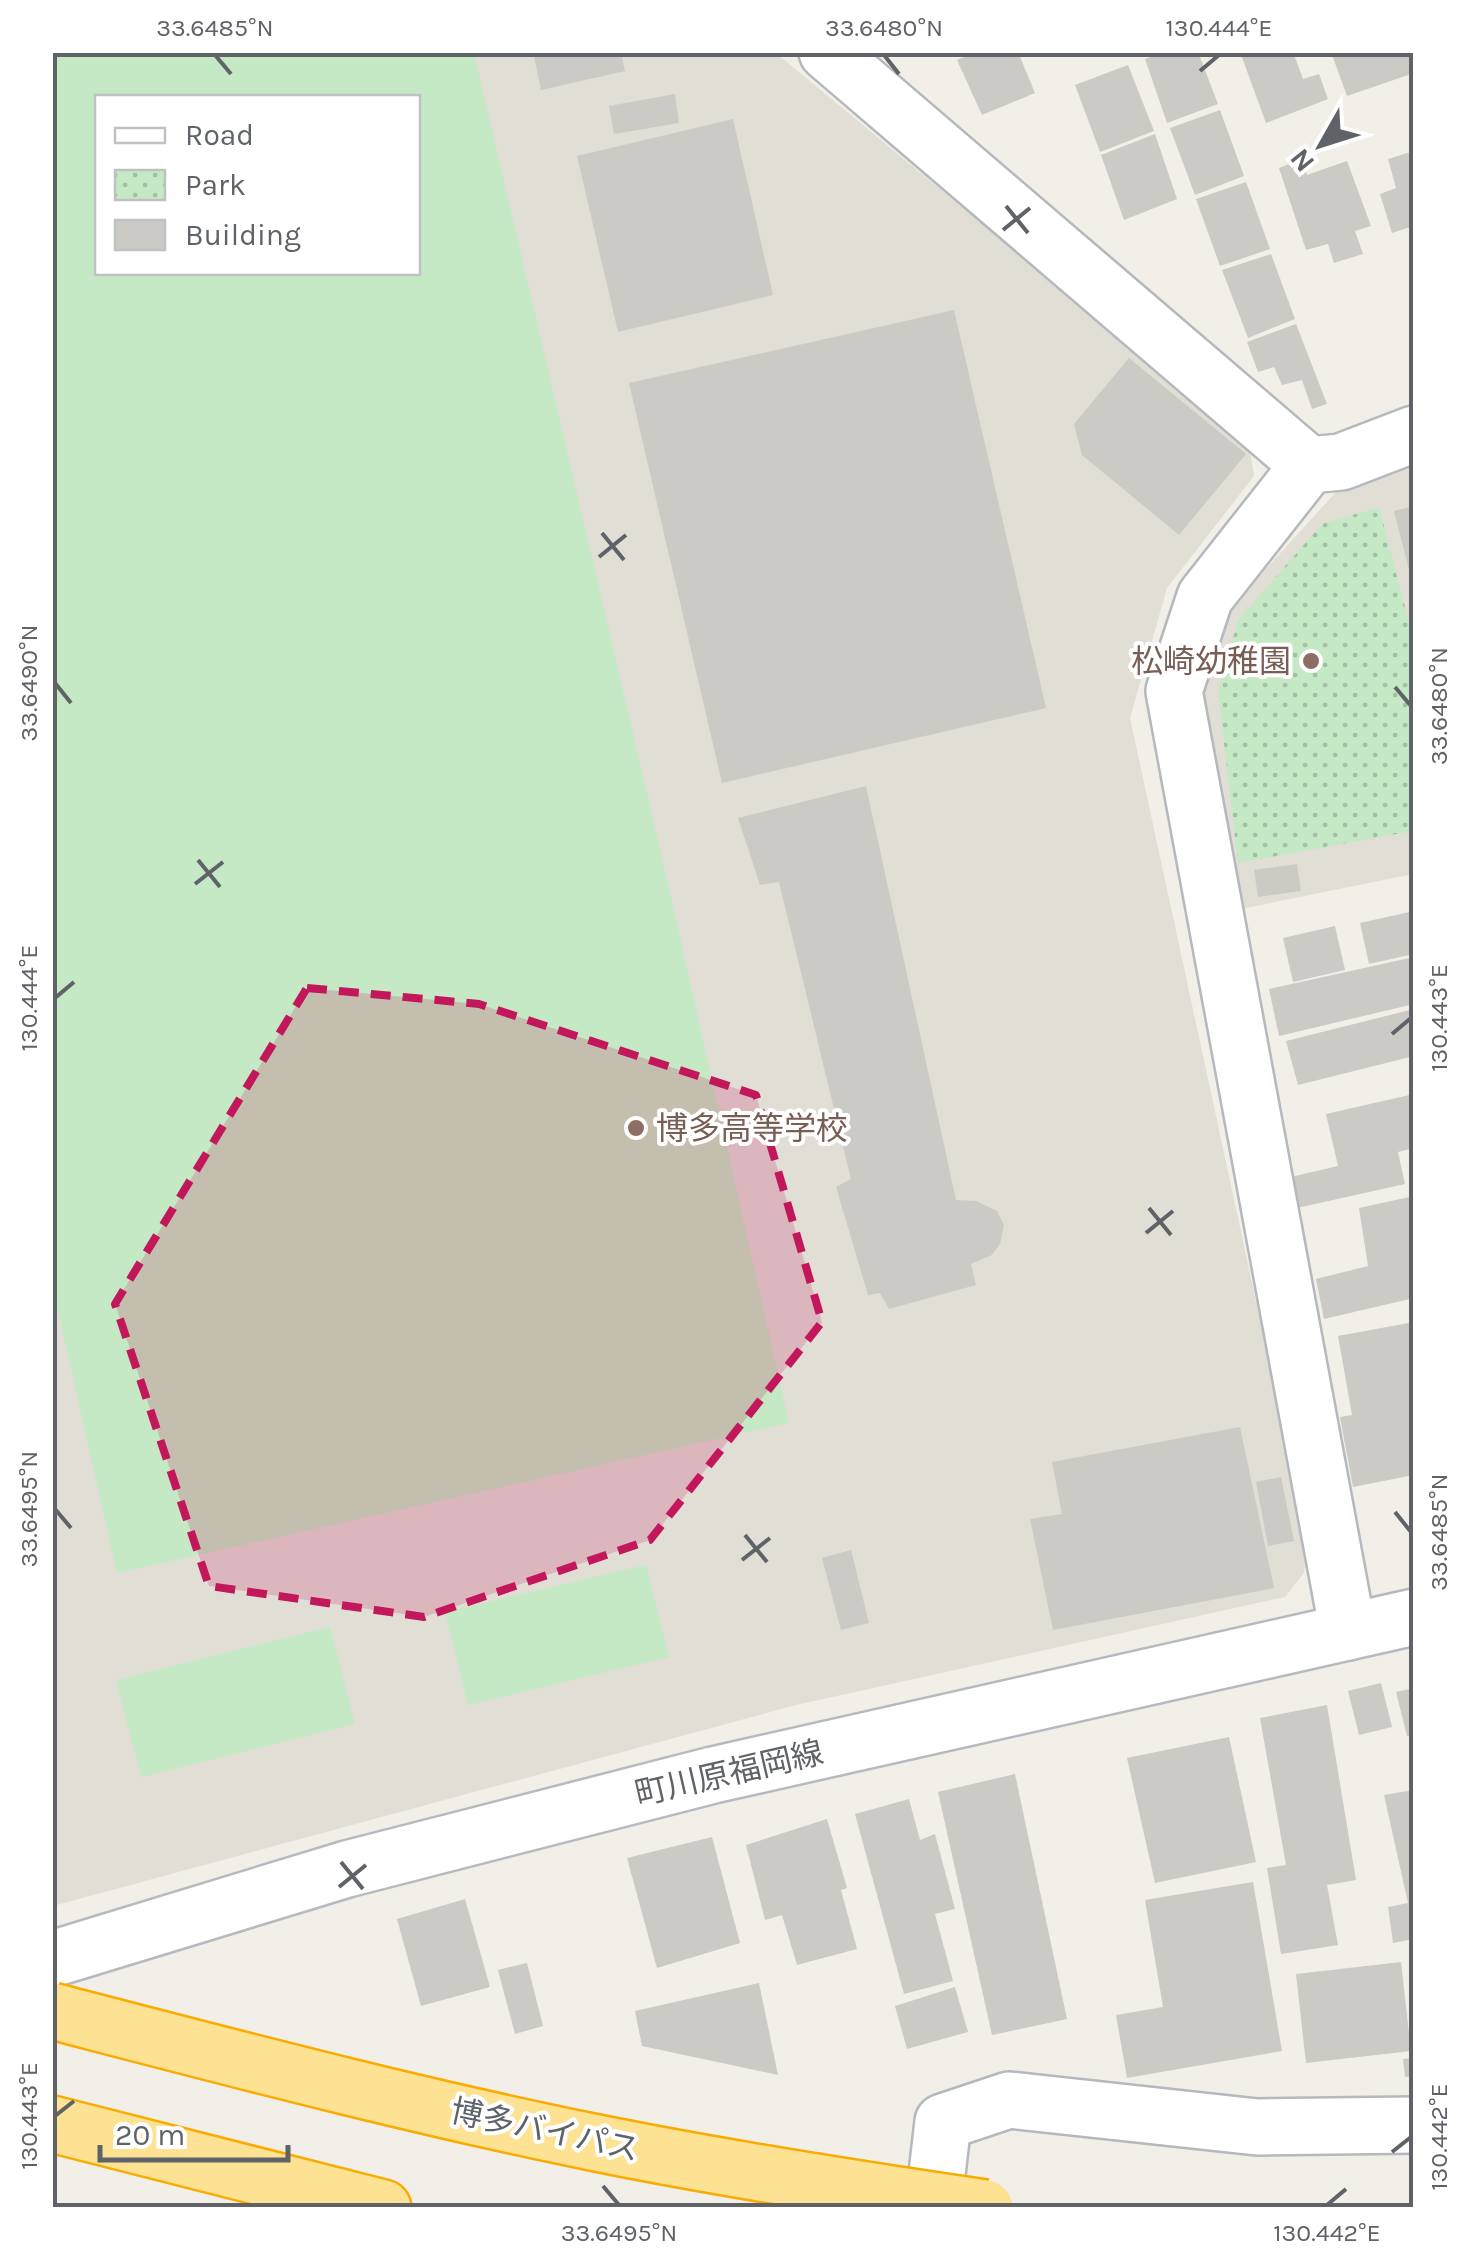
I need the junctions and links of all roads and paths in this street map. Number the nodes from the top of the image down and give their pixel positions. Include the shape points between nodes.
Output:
1 (828, 52) edge
2 (1414, 434) edge
3 (1309, 464) junction
4 (1414, 1616) edge
5 (1348, 1632) junction
6 (52, 1958) edge
7 (52, 2011) edge
8 (52, 2124) edge
9 (1414, 2125) edge
10 (383, 2208) edge
11 (934, 2208) edge
12 (985, 2208) edge

1 - 3 street
2 - 3 street via 1342,462
3 - 5 street via 1205,597 1174,690
4 - 5 street, 町川原福岡線
5 - 6 street, 町川原福岡線 via 713,1775 347,1869
7 - 12 highway, 博多バイパス, bridge via 597,2143
8 - 10 highway
9 - 11 street via 1257,2128 1010,2100 943,2122

